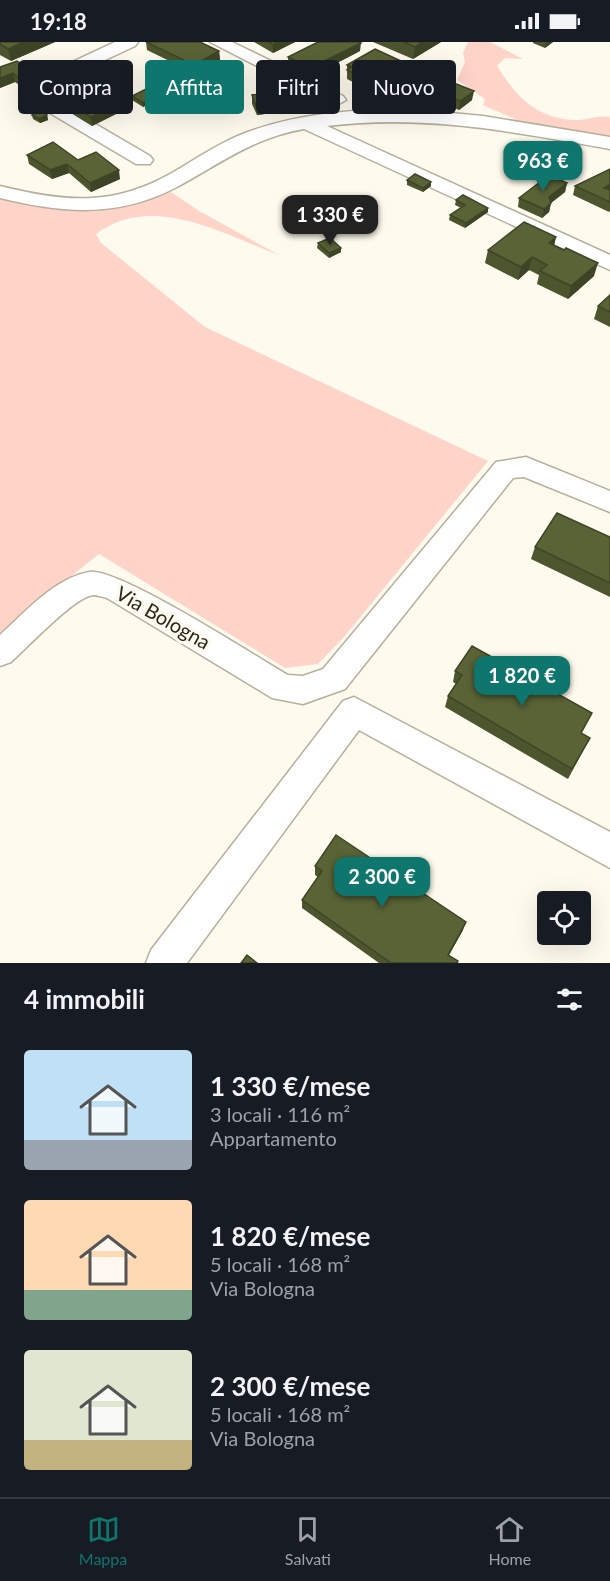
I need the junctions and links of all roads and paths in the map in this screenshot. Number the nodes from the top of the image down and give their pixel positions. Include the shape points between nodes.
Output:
1 (88, 42) edge
2 (129, 42) edge
3 (219, 42) edge
4 (107, 52) junction
5 (256, 60) edge
6 (310, 125) junction
7 (610, 143) edge
8 (143, 160) dead end
9 (0, 192) edge
10 (610, 262) edge
11 (610, 502) edge
12 (0, 653) edge
13 (610, 851) edge
14 (164, 963) edge

1 - 4 street
2 - 4 street
3 - 5 street
4 - 8 street via 34,85 30,93
6 - 7 street via 406,114 460,118
6 - 9 street via 250,136 168,183 136,198 102,207 69,207
6 - 10 street
11 - 12 street, Via Bologna via 526,467 505,469 334,679 303,690 283,688 101,584 86,585 60,602
13 - 14 street via 354,711

